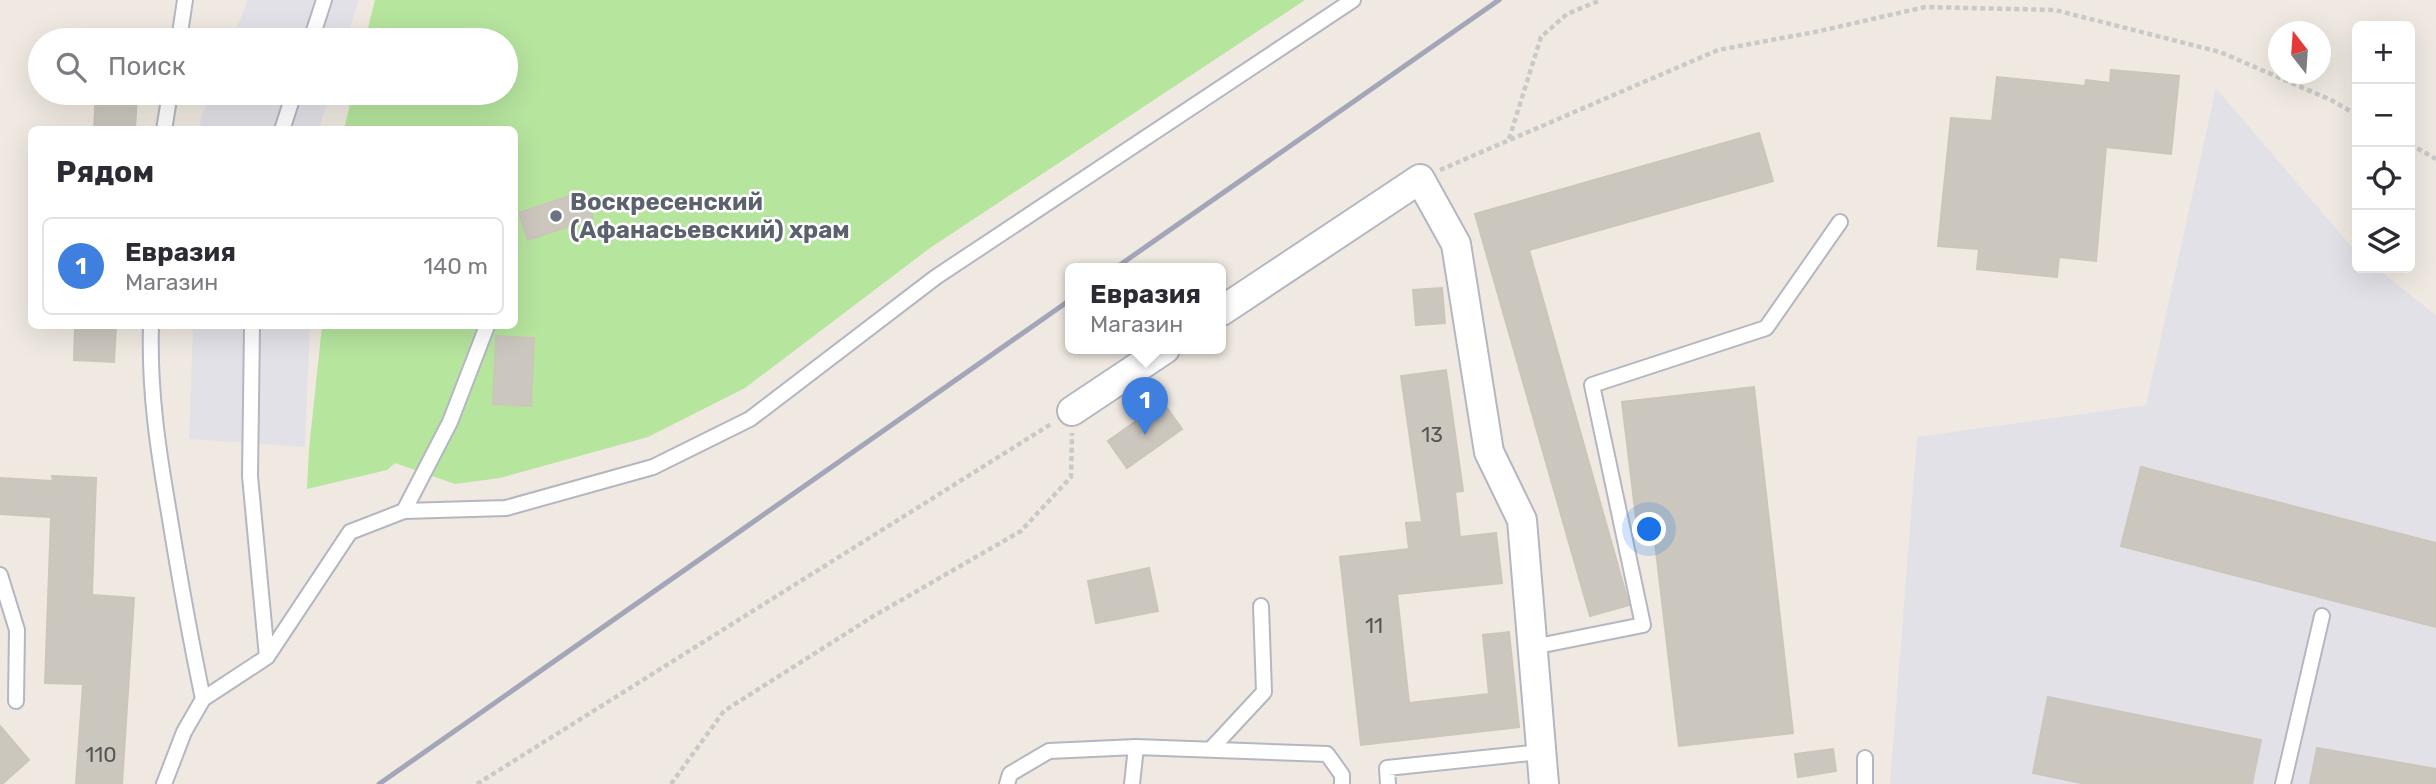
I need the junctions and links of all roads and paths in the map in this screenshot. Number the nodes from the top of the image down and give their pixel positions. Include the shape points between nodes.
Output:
1 (185, 0) edge
2 (324, 0) edge
3 (1353, 0) edge
4 (1601, 0) edge
5 (181, 28) edge
6 (315, 28) edge
7 (168, 105) edge
8 (290, 105) edge
9 (2352, 112) edge
10 (165, 126) edge
11 (283, 126) edge
12 (1508, 140) junction
13 (2415, 147) edge
14 (2436, 159) edge
15 (1420, 179) junction
16 (1840, 222) dead end
17 (1226, 308) edge
18 (151, 329) edge
19 (252, 329) edge
20 (486, 329) edge
21 (1158, 354) edge
22 (1072, 411) junction
23 (404, 511) junction
24 (0, 575) edge
25 (1261, 606) dead end
26 (2322, 616) dead end
27 (1533, 647) junction
28 (267, 657) junction
29 (203, 699) junction
30 (16, 701) dead end
31 (1136, 747) junction
32 (1211, 749) junction
33 (1541, 751) junction
34 (1865, 758) dead end
35 (1009, 779) edge
36 (164, 784) edge
37 (477, 784) edge
38 (671, 784) edge
39 (995, 784) edge
40 (1132, 784) edge
41 (1342, 784) edge
42 (1388, 784) edge
43 (1544, 784) edge
44 (1865, 784) edge
45 (2283, 784) edge

1 - 5 lane
2 - 6 lane
3 - 23 lane via 936,277 750,419 653,467 506,509
4 - 12 path via 1567,14 1541,37
7 - 10 lane
8 - 11 lane
9 - 12 path via 2220,52 2055,10 1925,7 1718,50
12 - 15 path
13 - 14 path
15 - 17 street
15 - 27 street via 1456,244 1489,452 1522,520
16 - 27 lane via 1766,328 1592,385 1643,625
18 - 29 lane via 149,370 159,452
19 - 28 lane via 250,476
20 - 23 lane via 450,422
21 - 22 street
22 - 37 path
22 - 38 path via 1070,477 1021,531 872,617 724,711
23 - 28 lane via 350,532
24 - 30 lane via 17,630
25 - 32 lane via 1264,692
26 - 45 lane
27 - 33 street
28 - 29 lane
29 - 36 lane via 184,732
31 - 32 lane
31 - 35 lane via 1049,751
31 - 40 lane
32 - 41 lane via 1327,754 1342,775
33 - 42 lane via 1387,768
33 - 43 street
34 - 44 lane
35 - 39 lane

